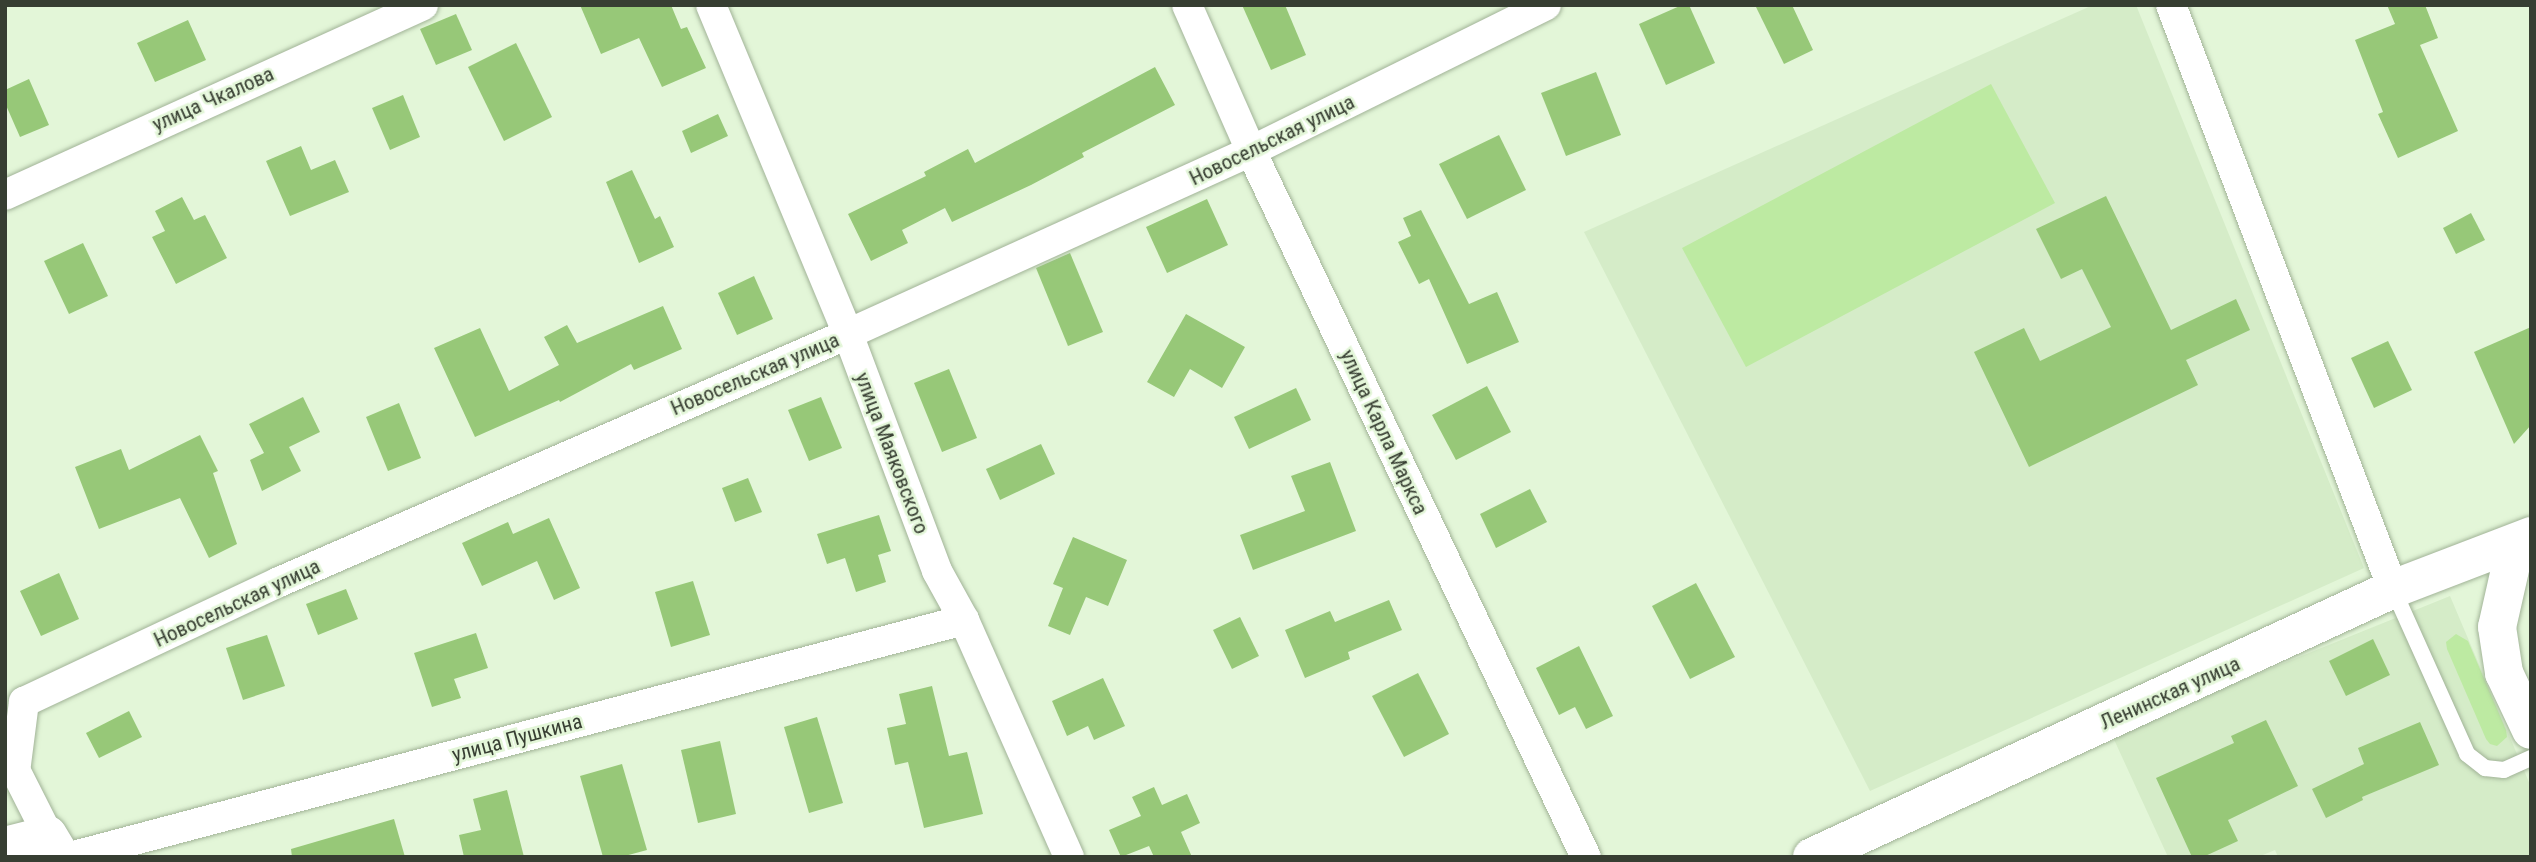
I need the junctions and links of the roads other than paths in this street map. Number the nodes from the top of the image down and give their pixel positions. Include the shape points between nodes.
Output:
1 (423, 5) edge
2 (711, 5) edge
3 (1187, 5) edge
4 (1546, 5) edge
5 (2171, 5) edge
6 (1251, 151) junction
7 (5, 195) edge
8 (848, 334) junction
9 (2524, 540) edge
10 (2393, 589) junction
11 (964, 620) junction
12 (2531, 730) edge
13 (2531, 758) edge
14 (10, 761) edge
15 (5, 846) edge
16 (59, 850) edge
17 (1069, 857) edge
18 (1586, 857) edge
19 (1812, 857) edge

1 - 7 street, улица Чкалова
2 - 8 street, улица Маяковского
3 - 6 street, улица Карла Маркса
4 - 6 street, Новосельская улица
5 - 10 street
6 - 8 street, Новосельская улица
6 - 18 street, улица Карла Маркса
8 - 11 street, улица Маяковского via 937,571
8 - 14 street, Новосельская улица via 279,582 24,702
9 - 10 street, Ленинская улица
9 - 12 street via 2497,627 2504,673
10 - 13 lane via 2467,754 2485,768 2504,770
10 - 19 street, Ленинская улица
11 - 16 street, улица Пушкина
11 - 17 street, улица Маяковского
14 - 16 street
15 - 16 street

